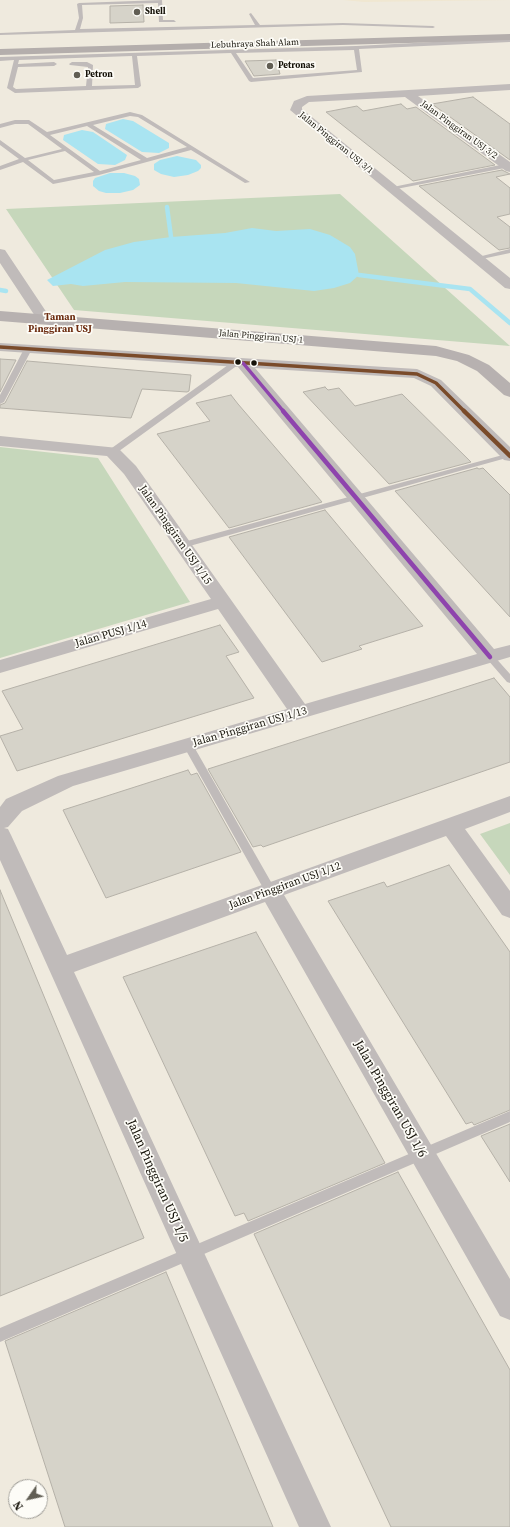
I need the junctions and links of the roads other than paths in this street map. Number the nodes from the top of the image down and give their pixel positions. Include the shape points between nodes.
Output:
1 (251, 14) dead end
2 (258, 26) junction
3 (189, 27) junction
4 (437, 27) joint
5 (77, 31) junction
6 (0, 34) edge
7 (510, 36) edge
8 (0, 40) edge
9 (510, 40) edge
10 (356, 48) junction
11 (0, 52) edge
12 (233, 52) junction
13 (134, 55) junction
14 (0, 59) edge
15 (17, 59) junction
16 (61, 64) dead end
17 (69, 64) dead end
18 (16, 66) junction
19 (510, 86) edge
20 (88, 88) junction
21 (408, 93) junction
22 (88, 124) junction
23 (0, 126) edge
24 (47, 134) junction
25 (0, 142) edge
26 (191, 148) junction
27 (67, 149) junction
28 (23, 160) junction
29 (146, 160) junction
30 (509, 166) edge
31 (0, 168) edge
32 (99, 173) junction
33 (247, 182) dead end
34 (392, 188) junction
35 (510, 251) edge
36 (0, 253) edge
37 (477, 258) junction
38 (510, 284) edge
39 (0, 316) edge
40 (44, 319) junction
41 (0, 347) edge
42 (28, 350) junction
43 (240, 363) junction
44 (510, 392) edge
45 (0, 402) edge
46 (0, 441) edge
47 (112, 452) junction
48 (510, 455) edge
49 (357, 497) junction
50 (183, 545) junction
51 (222, 602) junction
52 (510, 651) edge
53 (490, 657) junction
54 (0, 667) edge
55 (510, 680) edge
56 (300, 712) junction
57 (188, 745) junction
58 (510, 804) edge
59 (0, 820) edge
60 (451, 826) junction
61 (0, 835) edge
62 (271, 892) junction
63 (510, 909) edge
64 (60, 967) junction
65 (510, 1116) edge
66 (422, 1154) junction
67 (190, 1252) junction
68 (510, 1306) edge
69 (0, 1335) edge
70 (315, 1527) edge

1 - 2 lane
2 - 3 lane
2 - 4 lane via 343,24
3 - 5 lane
3 - 5 lane via 180,22 161,21 160,1 78,4 81,18
4 - 8 highway, Lebuhraya Shah Alam
5 - 6 lane
7 - 11 highway, Lebuhraya Shah Alam
9 - 10 lane
10 - 12 lane
10 - 12 lane via 360,71 251,80
12 - 13 lane
13 - 15 lane
13 - 20 lane via 138,86
14 - 15 lane
15 - 18 lane
16 - 18 lane
17 - 20 lane via 91,66
18 - 20 lane via 10,88 15,91
19 - 21 street, Jalan Pinggiran USJ 3/1
21 - 30 street, Jalan Pinggiran USJ 3/2
21 - 34 street, Jalan Pinggiran USJ 3/1 via 308,99 298,103 296,107 296,110
22 - 24 lane
22 - 26 lane via 130,114 140,116
22 - 29 lane
23 - 24 lane via 29,122
24 - 27 lane
25 - 28 lane
26 - 29 lane
26 - 33 lane
27 - 28 lane
27 - 32 lane
28 - 31 lane
28 - 32 lane via 53,182
29 - 32 lane
30 - 34 lane
34 - 37 street, Jalan Pinggiran USJ 3/1
35 - 37 lane
36 - 40 street
37 - 38 street, Jalan Pinggiran USJ 3/1
39 - 40 street, Jalan Pinggiran USJ 1
40 - 44 street, Jalan Pinggiran USJ 1 via 436,351 463,358 483,368
41 - 42 street
42 - 43 street
42 - 45 lane
43 - 47 lane
43 - 48 street via 417,374 436,383
43 - 49 street
46 - 47 street
47 - 50 street, Jalan Pinggiran USJ 1/15 via 130,470
48 - 49 lane
49 - 50 lane
49 - 53 street
50 - 51 street, Jalan Pinggiran USJ 1/15
51 - 54 street, Jalan PUSJ 1/14
51 - 56 street, Jalan Pinggiran USJ 1/15
52 - 53 street, Jalan Pinggiran USJ 1/13
53 - 55 lane
53 - 56 street, Jalan Pinggiran USJ 1/13
56 - 57 street, Jalan Pinggiran USJ 1/13
57 - 59 street, Jalan Pinggiran USJ 1/13 via 66,781 14,806
57 - 62 lane
58 - 60 street, Jalan Pinggiran USJ 1/12
60 - 62 street, Jalan Pinggiran USJ 1/12
60 - 63 street
61 - 64 street, Jalan Pinggiran USJ 1/5
62 - 64 street, Jalan Pinggiran USJ 1/12
62 - 66 street, Jalan Pinggiran USJ 1/6
64 - 67 street, Jalan Pinggiran USJ 1/5
65 - 66 lane
66 - 67 lane
66 - 68 street, Jalan Pinggiran USJ 1/6
67 - 69 lane
67 - 70 street, Jalan Pinggiran USJ 1/5

